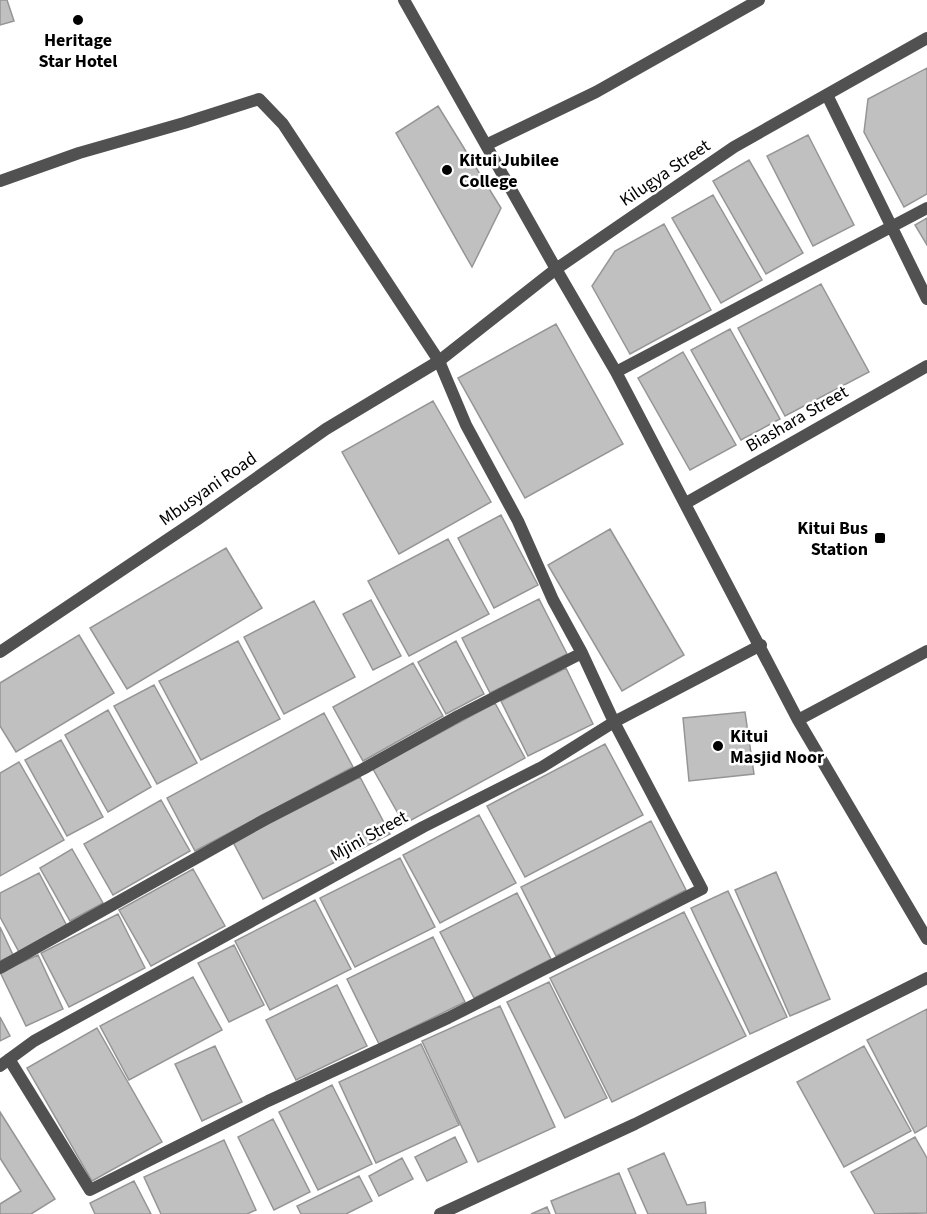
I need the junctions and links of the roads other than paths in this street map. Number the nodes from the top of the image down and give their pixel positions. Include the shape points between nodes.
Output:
1 (404, 0) edge
2 (759, 0) edge
3 (927, 38) edge
4 (827, 96) junction
5 (486, 145) junction
6 (0, 182) edge
7 (927, 208) edge
8 (891, 227) junction
9 (556, 269) junction
10 (927, 299) edge
11 (439, 361) junction
12 (927, 366) edge
13 (616, 372) junction
14 (686, 503) junction
15 (760, 645) junction
16 (927, 651) edge
17 (0, 652) edge
18 (582, 653) junction
19 (798, 720) junction
20 (615, 722) junction
21 (927, 939) edge
22 (0, 968) edge
23 (927, 978) edge
24 (4, 1062) edge
25 (440, 1214) edge

1 - 5 street
2 - 5 street via 596,92
3 - 4 street, Kilugya Street
4 - 8 street
4 - 9 street, Kilugya Street via 735,147
5 - 9 street
6 - 11 street via 79,153 259,99 283,124
7 - 8 street
8 - 10 street
8 - 13 street
9 - 11 street, Kilugya Street
9 - 13 street
11 - 17 street, Mbusyani Road via 326,429
11 - 18 street via 466,425
12 - 14 street, Biashara Street
13 - 14 street
14 - 15 street
15 - 19 street
15 - 20 street, Mjini Street
16 - 19 street
18 - 20 street
18 - 22 street via 266,819
19 - 21 street
20 - 24 street, Mjini Street via 542,767 423,827 34,1041
20 - 24 street via 702,889 448,1018 268,1101 90,1190
23 - 25 street via 635,1124

